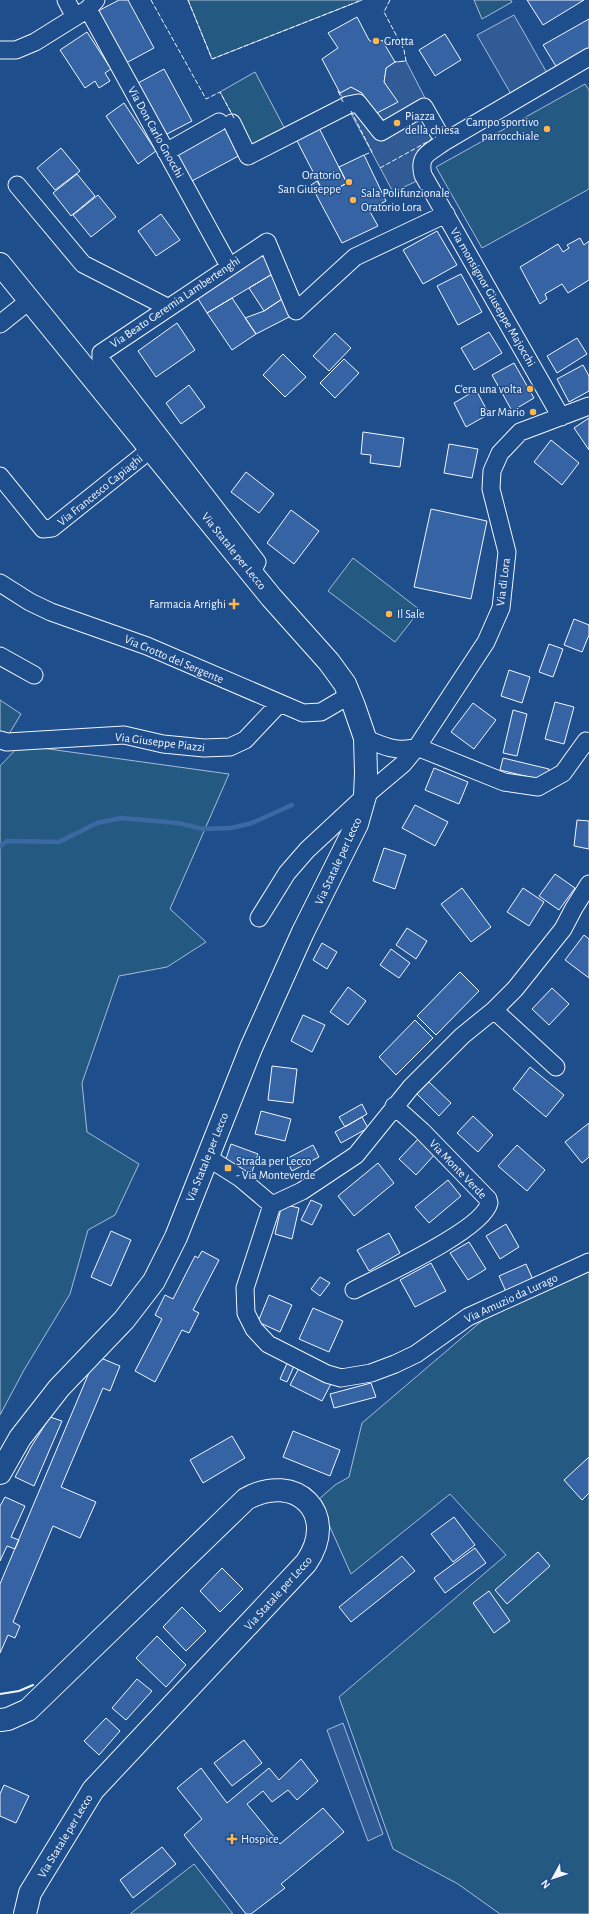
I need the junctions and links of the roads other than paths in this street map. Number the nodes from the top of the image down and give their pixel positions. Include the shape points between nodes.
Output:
1 (66, 0) edge
2 (86, 9) edge
3 (0, 50) edge
4 (589, 57) edge
5 (444, 142) junction
6 (166, 152) junction
7 (17, 185) dead end
8 (446, 214) junction
9 (0, 264) edge
10 (229, 266) junction
11 (30, 300) junction
12 (167, 307) junction
13 (0, 324) edge
14 (589, 406) edge
15 (561, 417) junction
16 (151, 449) junction
17 (0, 476) edge
18 (252, 572) junction
19 (0, 583) edge
20 (0, 656) edge
21 (34, 675) dead end
22 (350, 695) junction
23 (279, 704) junction
24 (365, 738) junction
25 (0, 740) edge
26 (588, 741) edge
27 (417, 748) junction
28 (365, 796) junction
29 (587, 892) edge
30 (259, 918) dead end
31 (494, 1010) junction
32 (556, 1067) dead end
33 (394, 1106) junction
34 (207, 1157) junction
35 (272, 1205) junction
36 (589, 1262) edge
37 (354, 1290) dead end
38 (0, 1473) edge
39 (0, 1720) edge
40 (25, 1914) edge

1 - 2 street, Via Don Carlo Gnocchi
2 - 3 street via 35,42 16,50
2 - 6 street, Via Don Carlo Gnocchi
4 - 5 street
5 - 6 street via 424,107 381,132 358,103 348,105 248,156 226,122
5 - 8 street, Via monsignor Giuseppe Majocchi via 424,156 421,164 423,175
6 - 10 street, Via Don Carlo Gnocchi
7 - 12 street via 83,264
8 - 10 street, Via Beato Geremia Lambertenghi via 355,256 296,310 267,242
8 - 15 street, Via monsignor Giuseppe Majocchi
9 - 11 main road, Via Statale per Lecco
10 - 12 street, Via Beato Geremia Lambertenghi
11 - 13 street
11 - 16 main road, Via Statale per Lecco
12 - 18 street, Via Beato Geremia Lambertenghi via 102,351 100,357 257,562
14 - 15 street, Via di Lora
15 - 27 street, Via di Lora via 520,432 500,453 492,470 491,489 507,552 501,608 486,642
16 - 17 street, Via Francesco Capiaghi via 52,528 44,529
16 - 18 main road, Via Statale per Lecco
18 - 22 main road, Via Statale per Lecco via 329,662
19 - 23 street, Via Crotto del Sergente via 51,612 147,646
20 - 21 street
22 - 23 street, Via Crotto del Sergente via 321,712 302,713
22 - 24 main road, Via Statale per Lecco
23 - 25 street, Via Giuseppe Piazzi via 245,740 230,747 204,748 163,744 124,736 7,742
24 - 27 street via 384,747 406,751
24 - 28 main road, Via Statale per Lecco
26 - 27 street via 563,773 538,787 504,782
27 - 28 street, Via di Lora via 403,764
28 - 30 street, Via di Lora via 307,850 287,873
28 - 34 main road, Via Statale per Lecco via 357,824 303,932 251,1048
29 - 31 street via 563,929 515,989
31 - 32 street
31 - 33 street via 462,1036
33 - 35 street via 356,1156 302,1191
33 - 37 street, Via Monte Verde via 422,1131 489,1202 480,1217 439,1246
34 - 35 street via 240,1178
34 - 38 main road, Via Statale per Lecco via 176,1237 154,1281 124,1320 59,1388 20,1438
35 - 36 street, Via Amuzio da Lurago via 245,1288 248,1318 258,1336 268,1344 327,1374 341,1378 354,1377 395,1364 416,1354 468,1317
39 - 40 main road, Via Statale per Lecco via 28,1710 246,1499 258,1492 287,1490 298,1494 309,1504 320,1530 314,1552 296,1576 93,1790 30,1893

